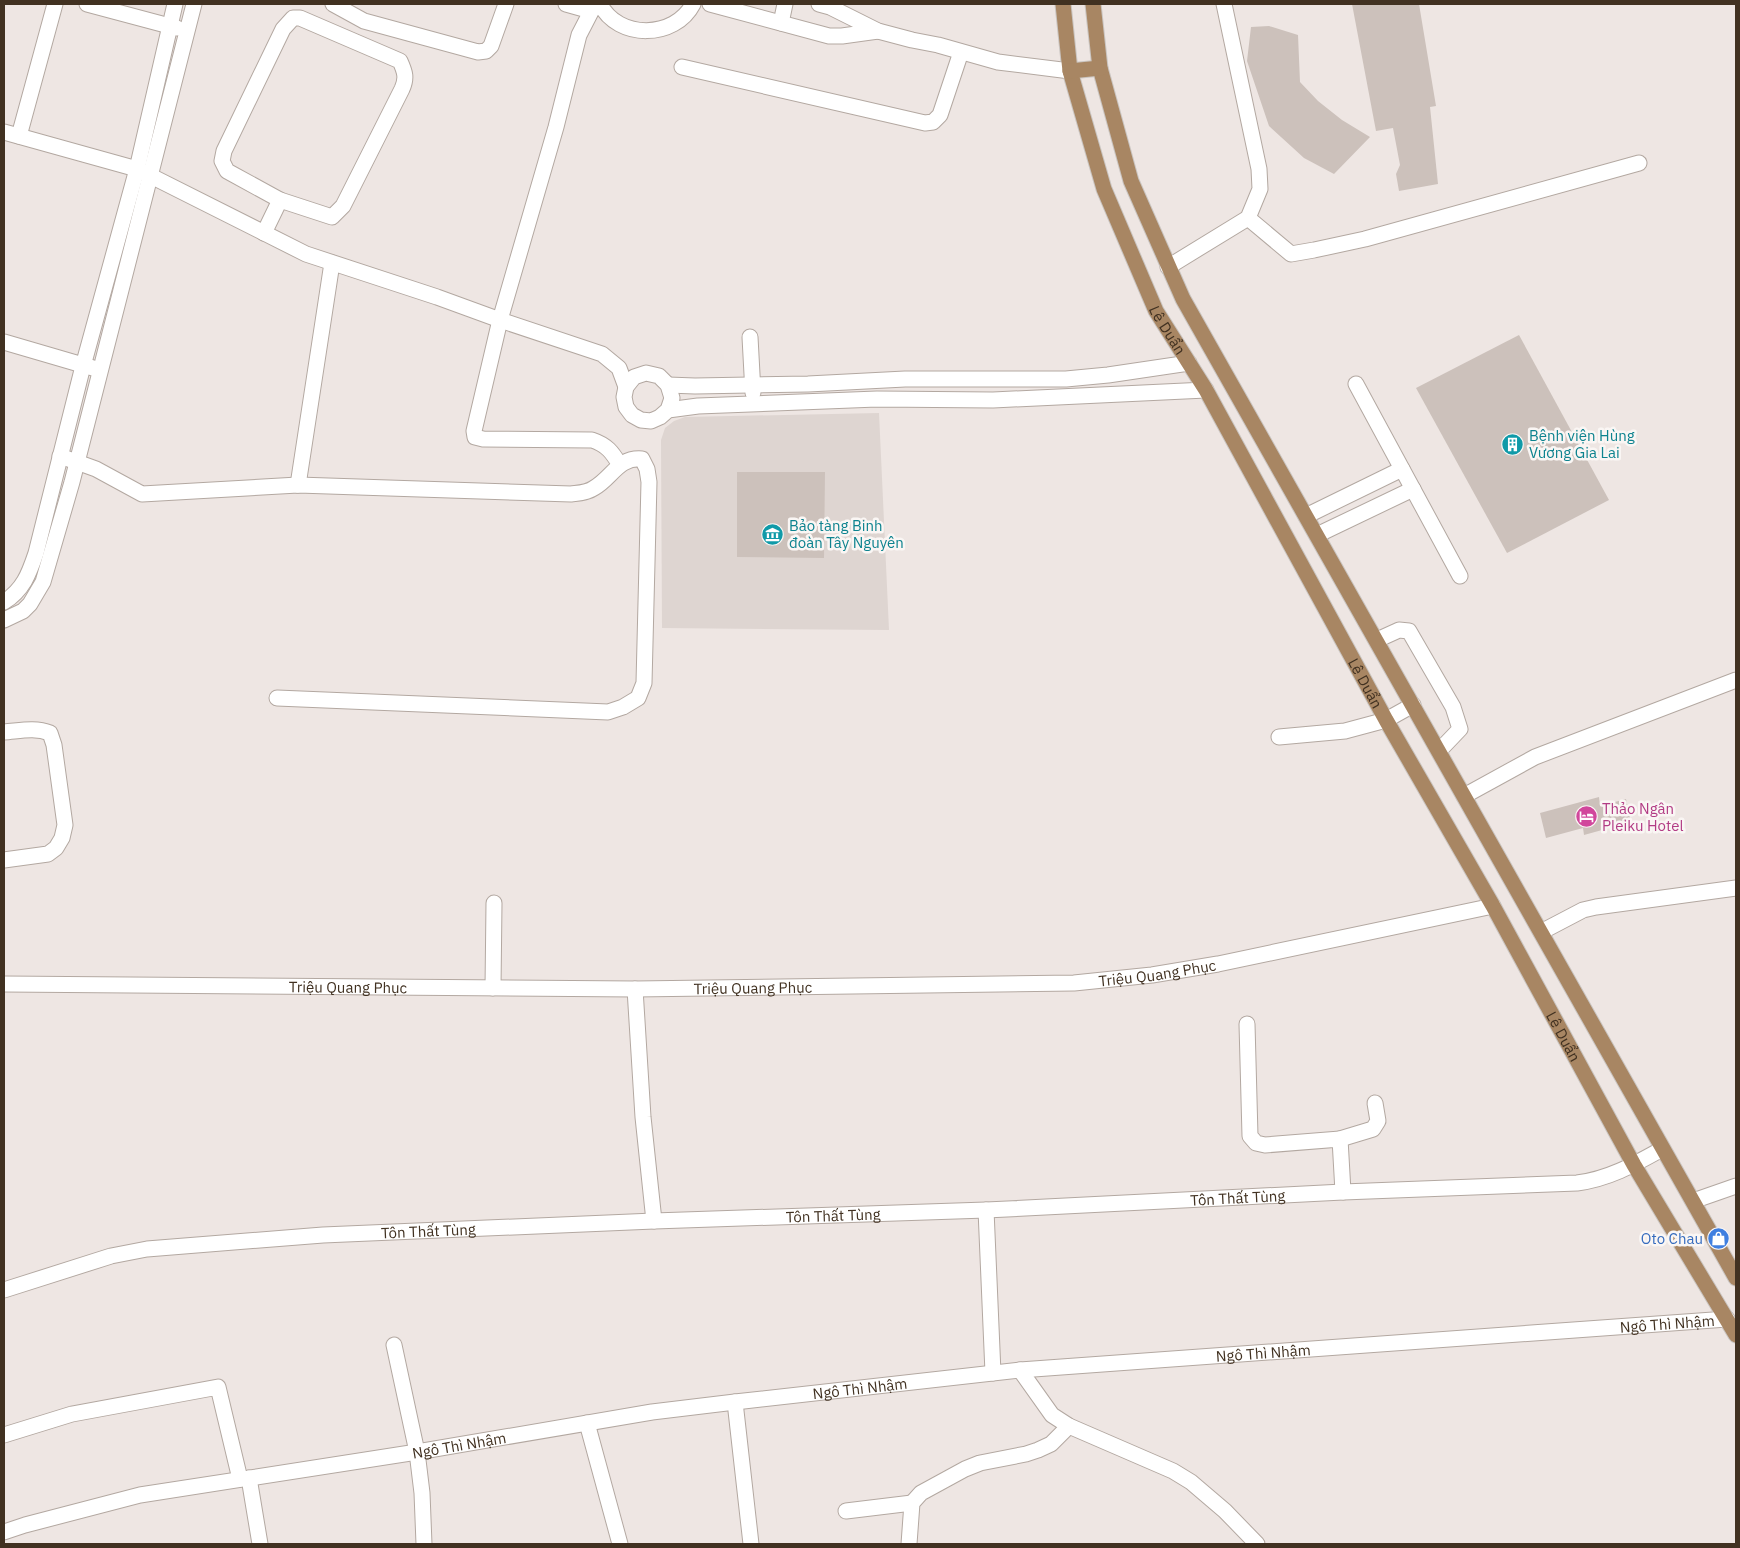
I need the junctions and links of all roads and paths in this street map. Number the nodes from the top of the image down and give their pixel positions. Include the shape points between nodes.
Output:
1 (55, 4) edge
2 (87, 4) edge
3 (176, 4) edge
4 (194, 4) edge
5 (333, 4) edge
6 (506, 4) edge
7 (566, 4) edge
8 (693, 4) edge
9 (710, 4) edge
10 (785, 4) edge
11 (1063, 4) edge
12 (1093, 4) edge
13 (1224, 4) edge
14 (826, 5) edge
15 (595, 6) edge
16 (780, 23) junction
17 (169, 26) junction
18 (878, 31) junction
19 (187, 32) junction
20 (961, 52) junction
21 (682, 67) dead end
22 (1100, 68) junction
23 (1070, 71) junction
24 (152, 100) junction
25 (169, 104) junction
26 (4, 132) edge
27 (19, 136) junction
28 (1639, 163) dead end
29 (143, 171) junction
30 (280, 200) junction
31 (1248, 218) junction
32 (264, 233) junction
33 (332, 263) junction
34 (1168, 267) junction
35 (115, 277) junction
36 (500, 320) junction
37 (750, 337) dead end
38 (4, 342) edge
39 (1189, 363) junction
40 (83, 366) junction
41 (100, 370) junction
42 (994, 379) junction
43 (1066, 379) junction
44 (876, 380) junction
45 (753, 384) junction
46 (1356, 384) dead end
47 (668, 385) junction
48 (626, 387) junction
49 (1206, 390) junction
50 (1067, 397) junction
51 (878, 399) junction
52 (993, 400) junction
53 (753, 404) junction
54 (668, 410) junction
55 (60, 456) junction
56 (76, 462) junction
57 (620, 465) junction
58 (1402, 469) junction
59 (298, 484) junction
60 (1413, 489) junction
61 (1306, 516) junction
62 (1317, 535) junction
63 (40, 536) junction
64 (56, 541) junction
65 (1460, 576) dead end
66 (4, 602) edge
67 (4, 620) edge
68 (1377, 640) junction
69 (1736, 680) edge
70 (277, 698) dead end
71 (1413, 705) junction
72 (1386, 720) junction
73 (4, 732) edge
74 (1279, 737) dead end
75 (1439, 751) junction
76 (1464, 796) junction
77 (4, 860) edge
78 (1736, 888) edge
79 (494, 903) dead end
80 (1493, 906) junction
81 (1541, 932) junction
82 (4, 984) edge
83 (493, 988) junction
84 (635, 989) junction
85 (1247, 1024) dead end
86 (1375, 1102) dead end
87 (1340, 1139) junction
88 (1662, 1149) junction
89 (1634, 1165) junction
90 (1736, 1186) edge
91 (1343, 1192) junction
92 (1693, 1201) junction
93 (986, 1210) junction
94 (654, 1221) junction
95 (1736, 1278) edge
96 (4, 1290) edge
97 (1727, 1319) junction
98 (1736, 1334) edge
99 (394, 1345) dead end
100 (1020, 1370) junction
101 (993, 1373) junction
102 (735, 1402) junction
103 (587, 1423) junction
104 (1069, 1426) junction
105 (4, 1435) edge
106 (417, 1452) junction
107 (245, 1478) junction
108 (912, 1503) junction
109 (846, 1511) dead end
110 (4, 1532) edge
111 (260, 1544) edge
112 (424, 1544) edge
113 (620, 1544) edge
114 (752, 1544) edge
115 (909, 1544) edge
116 (1257, 1544) edge

1 - 27 street
2 - 17 street
3 - 17 street
4 - 19 street
5 - 6 street via 364,21 478,52 491,46
7 - 15 street
8 - 15 street via 675,24 656,30 636,30 618,23
9 - 16 street
10 - 16 street
11 - 23 main road, Lê Duẩn
12 - 22 main road, Lê Duẩn
13 - 31 street via 1259,168 1260,189
14 - 18 street
15 - 36 street via 579,35
16 - 18 street via 829,36
17 - 19 street
17 - 24 street
18 - 20 street
19 - 25 street
20 - 21 street via 940,115 933,122 925,123
20 - 23 street via 998,62
22 - 23 main road
22 - 34 main road, Lê Duẩn via 1131,181
23 - 39 main road, Lê Duẩn via 1104,189 1156,311
24 - 25 street
24 - 29 street
25 - 29 street
26 - 27 street
27 - 29 street
28 - 31 street via 1365,239 1291,254
29 - 32 street
29 - 35 street
30 - 30 street via 332,217 343,206 406,80 400,61 300,18 289,21 222,160 227,171
30 - 32 street
31 - 34 street
32 - 33 street
33 - 36 street
33 - 59 street
34 - 61 main road, Lê Duẩn
35 - 40 street
35 - 41 street
36 - 48 street via 602,354 619,368
36 - 57 street via 476,418 475,437 592,440 611,449
37 - 45 street
38 - 40 street
39 - 43 street
39 - 49 main road, Lê Duẩn
40 - 41 street
40 - 55 street
41 - 56 street
42 - 43 street
42 - 44 street
42 - 52 street
43 - 50 street
44 - 45 street
44 - 51 street
45 - 47 street
45 - 53 street
46 - 58 street
47 - 48 street via 659,376 646,373 634,377
47 - 54 street via 672,398
48 - 54 street via 626,407 636,418 651,421
49 - 50 street
49 - 72 main road, Lê Duẩn
50 - 52 street
51 - 52 street
51 - 53 street
53 - 54 street
55 - 56 street
55 - 63 street
56 - 59 street via 142,494
56 - 64 street
57 - 59 street via 594,489 571,494
57 - 70 street via 632,458 642,460 649,482 644,683 638,698 608,712
58 - 60 street
58 - 61 street
60 - 62 street
60 - 65 street
61 - 62 main road, Lê Duẩn
62 - 68 main road, Lê Duẩn
63 - 64 street
63 - 66 street via 22,588
64 - 67 street via 37,595 23,611
68 - 71 main road, Lê Duẩn
68 - 75 street via 1399,630 1409,631 1453,708 1460,729
69 - 76 street via 1535,757
71 - 72 street
71 - 75 main road, Lê Duẩn
72 - 74 street via 1345,731
72 - 80 main road, Lê Duẩn
73 - 77 street via 43,730 50,733 65,824 62,838 48,854
75 - 76 main road, Lê Duẩn
76 - 81 main road, Lê Duẩn
78 - 81 street via 1596,907 1583,910
79 - 83 street
80 - 84 street, Triệu Quang Phục via 1218,964 1074,983
80 - 89 main road, Lê Duẩn
81 - 88 main road, Lê Duẩn
82 - 83 street, Triệu Quang Phục
83 - 84 street, Triệu Quang Phục
84 - 94 street
85 - 87 street via 1250,1136 1256,1143 1265,1145
86 - 87 street via 1378,1121 1373,1129
87 - 91 street
88 - 89 street, Tôn Thất Tùng
88 - 92 main road, Lê Duẩn
89 - 91 street, Tôn Thất Tùng via 1594,1181 1577,1183
89 - 97 main road, Lê Duẩn
90 - 92 street
91 - 93 street, Tôn Thất Tùng
92 - 95 main road, Lê Duẩn
93 - 94 street, Tôn Thất Tùng
93 - 101 street
94 - 96 street, Tôn Thất Tùng via 323,1235 147,1249 111,1256
97 - 98 main road, Lê Duẩn
97 - 100 street, Ngô Thì Nhậm
99 - 106 street
100 - 101 street, Ngô Thì Nhậm
100 - 104 street via 1052,1415
101 - 102 street, Ngô Thì Nhậm
102 - 103 street, Ngô Thì Nhậm
102 - 114 street
103 - 106 street, Ngô Thì Nhậm
103 - 113 street
104 - 108 street via 1051,1444 1026,1454 965,1469 921,1493
104 - 116 street via 1192,1482
105 - 107 street via 72,1414 218,1387
106 - 107 street, Ngô Thì Nhậm
106 - 112 street
107 - 110 street, Ngô Thì Nhậm via 140,1495
107 - 111 street
108 - 109 street
108 - 115 street

